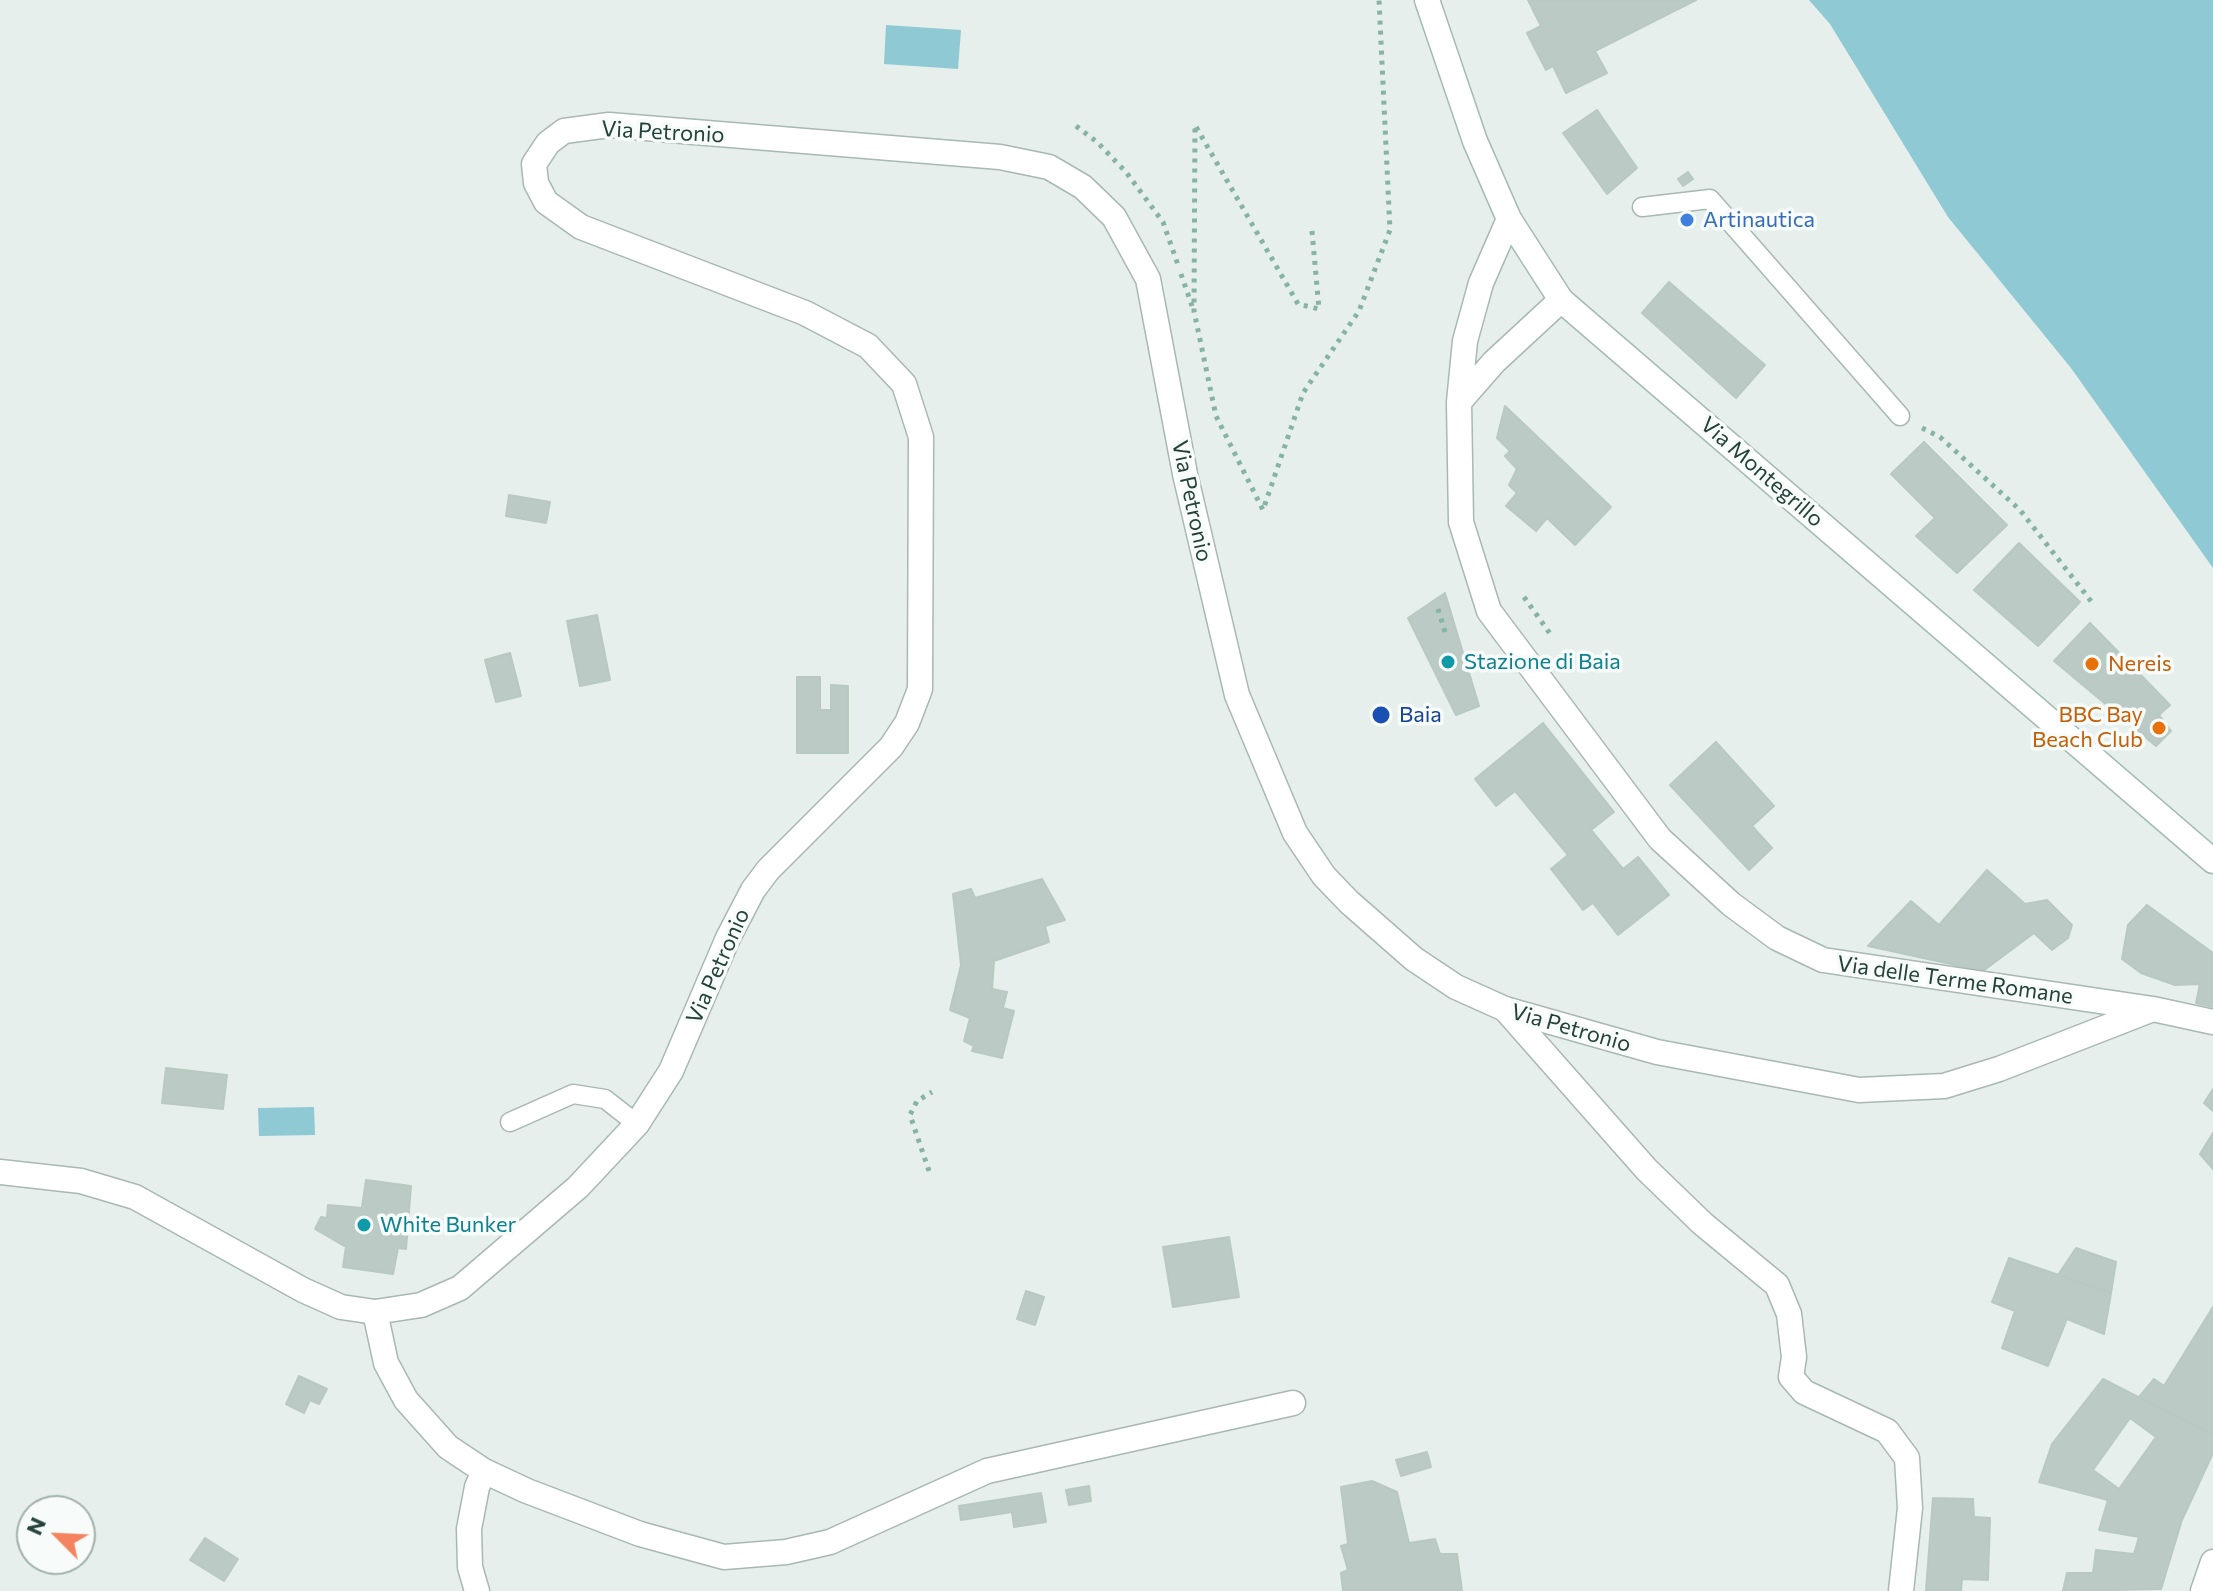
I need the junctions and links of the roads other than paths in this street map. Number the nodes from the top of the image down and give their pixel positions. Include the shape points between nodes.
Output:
1 (1427, 0) edge
2 (1642, 207) dead end
3 (1509, 219) junction
4 (1561, 300) junction
5 (1459, 402) junction
6 (1900, 416) road end
7 (2213, 861) edge
8 (1505, 1009) junction
9 (2153, 1009) junction
10 (2213, 1022) edge
11 (510, 1122) dead end
12 (637, 1124) junction
13 (0, 1172) edge
14 (375, 1312) junction
15 (1293, 1403) dead end
16 (484, 1471) junction
17 (2213, 1562) edge
18 (477, 1591) edge
19 (1901, 1591) edge
20 (2203, 1591) edge

1 - 3 street, Via Montegrillo via 1475,141
2 - 6 lane via 1710,199
3 - 4 street, Via Montegrillo
3 - 5 street, Via delle Terme Romane via 1481,283 1465,341
4 - 5 street
4 - 7 street, Via Montegrillo
5 - 9 street, Via delle Terme Romane via 1461,522 1489,611 1660,839 1731,904 1777,938 1823,960
8 - 9 street, Via Petronio via 1657,1052 1859,1090 1944,1086
8 - 12 street, Via Petronio via 1456,987 1414,959 1324,876 1295,833 1237,695 1185,474 1148,279 1114,217 1083,187 1049,167 1000,157 609,125 564,131 548,143 534,164 546,202 581,227 805,313 868,346 904,384 921,437 920,689 907,723 891,747 753,890 671,1071
8 - 19 street via 1647,1170 1777,1285 1789,1314 1791,1377 1804,1392 1887,1431 1907,1458 1910,1508
9 - 10 street, Via delle Terme Romane
11 - 12 lane via 573,1094 605,1099
12 - 14 street, Via Petronio via 578,1187 460,1288 421,1305
13 - 14 street, Via Petronio via 81,1181 135,1197 303,1290 341,1307
14 - 16 street via 386,1363 406,1400 448,1447
15 - 16 street via 987,1471 830,1542 751,1556 705,1554 665,1542
16 - 18 street via 469,1529
17 - 20 street

